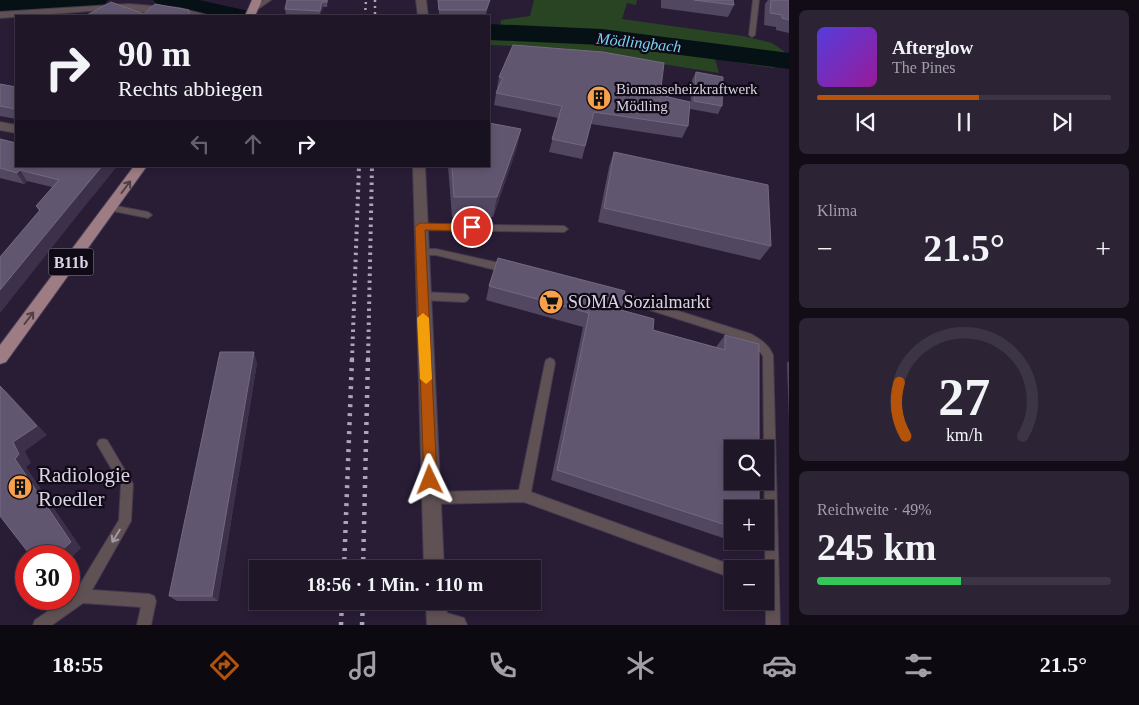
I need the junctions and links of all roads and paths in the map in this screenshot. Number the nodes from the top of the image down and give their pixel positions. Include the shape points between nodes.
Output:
1 (268, 0) edge
2 (421, 0) edge
3 (756, 0) edge
4 (254, 9) edge
5 (0, 14) edge
6 (180, 14) edge
7 (193, 15) edge
8 (423, 15) edge
9 (752, 35) dead end
10 (0, 126) edge
11 (15, 129) edge
12 (141, 167) edge
13 (419, 167) edge
14 (110, 208) junction
15 (148, 215) dead end
16 (420, 227) junction
17 (564, 229) dead end
18 (421, 252) junction
19 (517, 271) edge
20 (600, 290) edge
21 (422, 296) junction
22 (464, 298) dead end
23 (0, 357) edge
24 (550, 362) dead end
25 (103, 444) dead end
26 (524, 496) junction
27 (431, 498) junction
28 (434, 560) edge
29 (769, 560) edge
30 (724, 569) edge
31 (81, 596) junction
32 (772, 610) edge
33 (437, 616) edge
34 (40, 625) edge
35 (144, 625) edge
36 (457, 625) edge
37 (773, 625) edge

1 - 4 lane
2 - 8 street
3 - 9 lane
5 - 6 street via 112,5 152,6
6 - 7 street
10 - 11 street
14 -> 12 main road, B11b
13 - 16 street
14 - 15 lane
23 -> 14 main road, B11b
16 - 17 lane
16 - 18 street
18 - 19 lane via 436,252
18 - 21 street
20 - 29 lane via 747,337 766,350
21 - 22 lane
21 - 27 street
24 - 26 lane
25 -> 31 lane via 126,484 125,521
26 - 27 lane
26 - 30 lane
27 - 28 street
31 - 34 lane
31 - 35 lane via 149,601
32 - 37 lane
33 - 36 street

